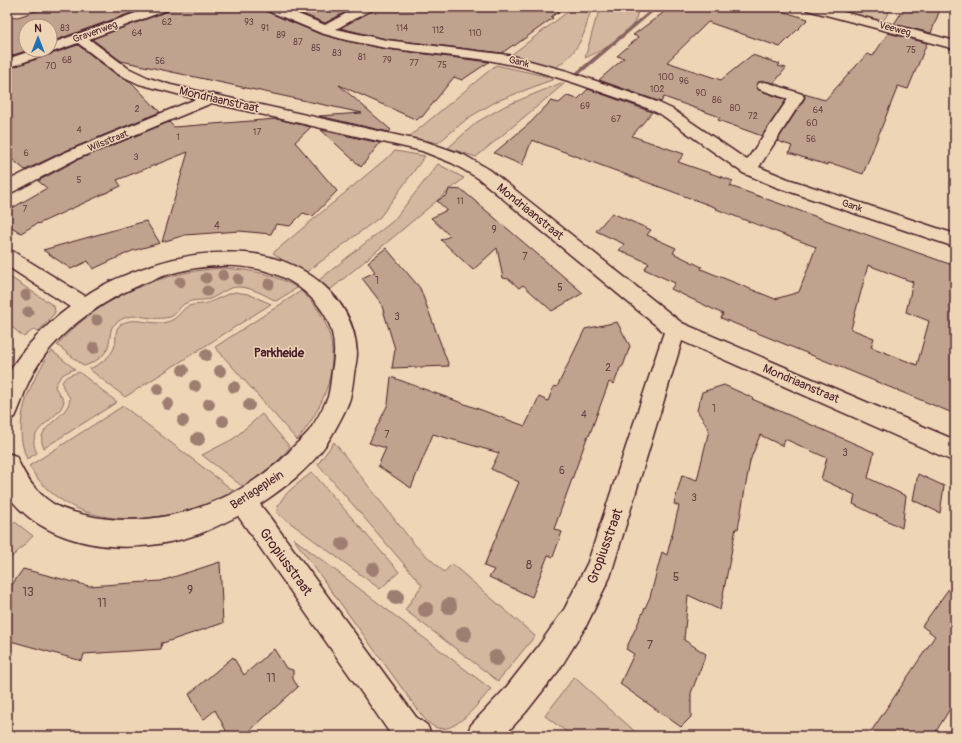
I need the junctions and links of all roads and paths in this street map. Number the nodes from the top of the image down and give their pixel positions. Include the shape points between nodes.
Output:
1 (163, 7) edge
2 (270, 7) edge
3 (367, 7) edge
4 (811, 7) edge
5 (325, 30) junction
6 (79, 38) junction
7 (955, 45) edge
8 (58, 46) edge
9 (24, 58) edge
10 (7, 64) edge
11 (764, 86) dead end
12 (211, 98) junction
13 (749, 169) junction
14 (7, 188) edge
15 (955, 241) edge
16 (7, 257) edge
17 (84, 306) junction
18 (674, 328) junction
19 (7, 410) edge
20 (955, 451) edge
21 (7, 464) edge
22 (244, 502) junction
23 (416, 736) edge
24 (482, 736) edge

1 - 6 street, Gravenweg
2 - 5 street, Gank
3 - 5 street
4 - 7 street, Veeweg
5 - 13 street, Gank via 381,43 508,59 544,69 667,112
6 - 8 street, Gravenweg
6 - 12 street, Mondriaanstraat via 123,71 144,81
9 - 10 street
11 - 13 street via 797,97
12 - 14 street, Wilsstraat via 70,156
12 - 18 street, Mondriaanstraat via 427,147 458,159 484,174
13 - 15 street, Gank via 782,183
16 - 17 street
17 - 19 street, Berlageplein via 46,340 31,359 18,380
17 - 22 street, Berlageplein via 150,272 194,261 216,259 237,259 276,266 294,273 309,283 330,304 343,331 346,363 344,381 330,418 303,454 281,476
18 - 20 street, Mondriaanstraat
18 - 24 street, Gropiusstraat via 600,567 575,618 548,659
21 - 22 street, Berlageplein via 17,486 31,504 55,520 98,533 126,535 186,526 216,516
22 - 23 street, Gropiusstraat via 405,728

